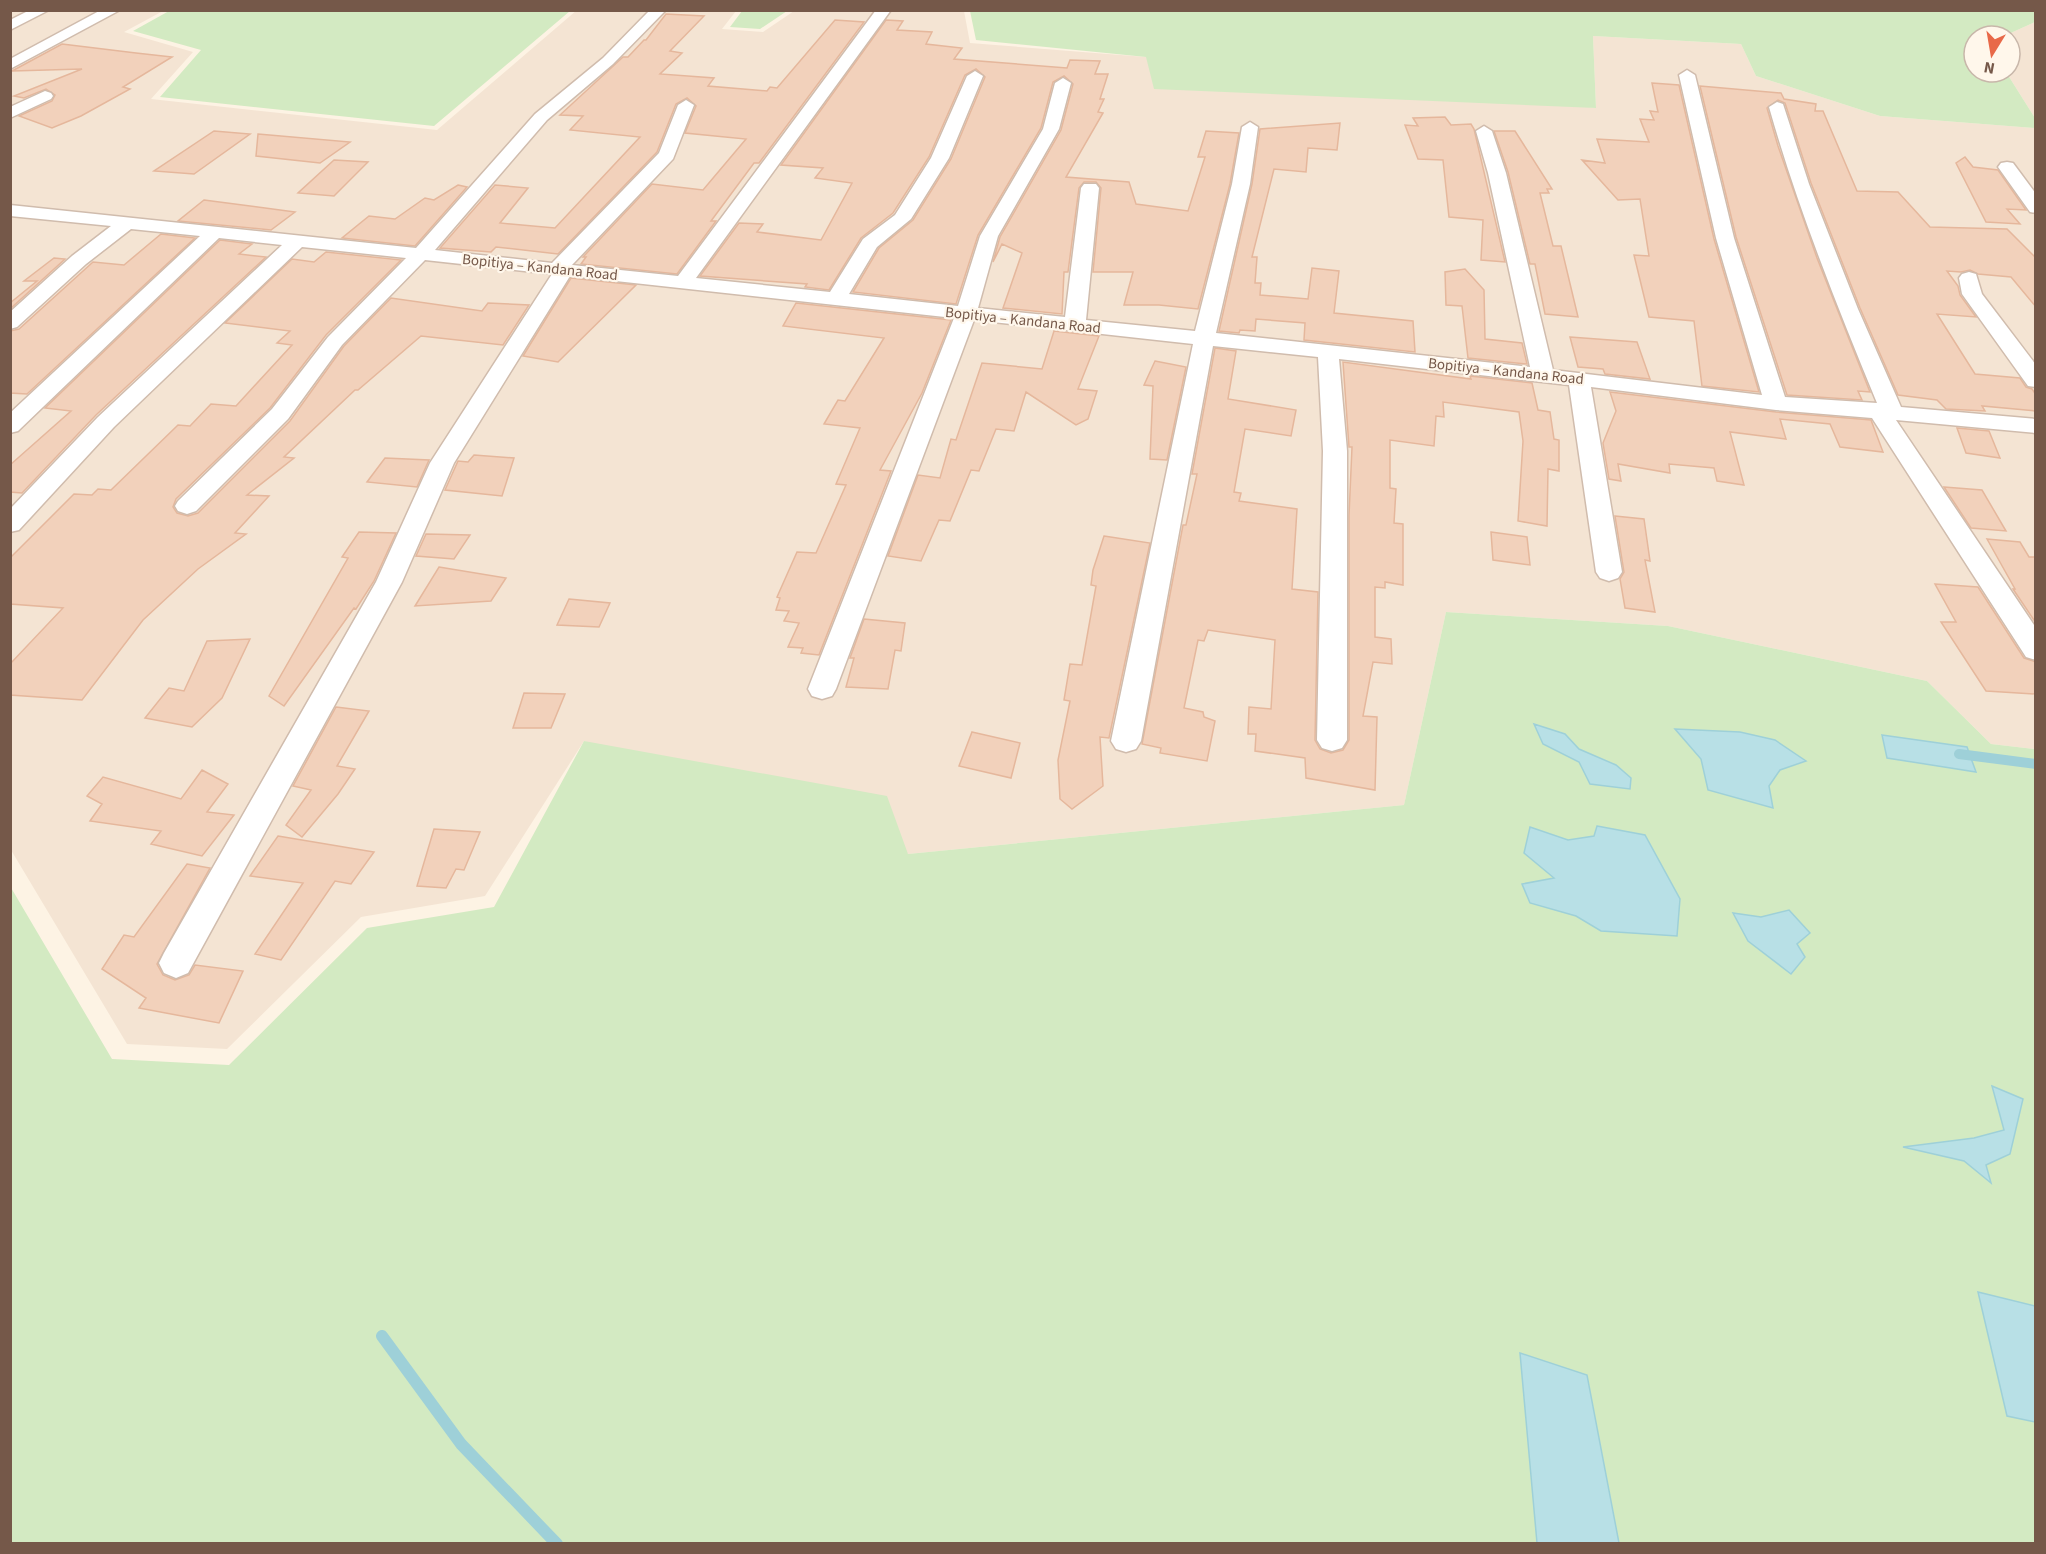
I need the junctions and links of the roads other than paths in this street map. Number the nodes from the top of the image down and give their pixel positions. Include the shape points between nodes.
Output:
1 (42, 10) edge
2 (113, 10) edge
3 (659, 10) edge
4 (884, 10) edge
5 (10, 26) edge
6 (10, 65) edge
7 (1687, 75) dead end
8 (975, 76) dead end
9 (1063, 84) dead end
10 (45, 96) dead end
11 (686, 105) dead end
12 (1778, 107) dead end
13 (10, 113) edge
14 (1250, 127) dead end
15 (1484, 131) dead end
16 (2007, 167) dead end
17 (1090, 188) dead end
18 (2036, 208) edge
19 (10, 210) edge
20 (128, 222) junction
21 (216, 231) junction
22 (297, 241) junction
23 (420, 255) junction
24 (562, 268) junction
25 (1969, 278) dead end
26 (684, 281) junction
27 (836, 299) junction
28 (966, 314) junction
29 (10, 323) edge
30 (1075, 324) junction
31 (1204, 339) junction
32 (1328, 352) junction
33 (1543, 375) junction
34 (1579, 379) junction
35 (2036, 381) edge
36 (1776, 403) junction
37 (1885, 411) junction
38 (10, 426) edge
39 (2036, 426) edge
40 (186, 506) dead end
41 (10, 524) edge
42 (1609, 572) dead end
43 (2036, 650) edge
44 (822, 689) dead end
45 (1332, 740) dead end
46 (1126, 741) dead end
47 (176, 963) dead end

1 - 5 street
2 - 6 street
3 - 23 street via 608,61 541,117
4 - 26 street
7 - 36 street via 1725,238
8 - 27 street via 940,158 902,219 870,243
9 - 28 street via 1051,129 989,236
10 - 13 street
11 - 24 street via 667,155
12 - 37 street via 1800,184
14 - 31 street
15 - 33 street
16 - 18 street
17 - 30 street
19 - 20 street, Bopitiya – Kandana Road
20 - 21 street, Bopitiya – Kandana Road
20 - 29 street
21 - 22 street, Bopitiya – Kandana Road
21 - 38 street
22 - 23 street, Bopitiya – Kandana Road
22 - 41 street via 106,422
23 - 24 street, Bopitiya – Kandana Road
23 - 40 street via 335,340 280,414
24 - 26 street, Bopitiya – Kandana Road
24 - 47 street via 442,463 389,582
25 - 35 street via 1972,294
26 - 27 street, Bopitiya – Kandana Road
27 - 28 street, Bopitiya – Kandana Road
28 - 30 street, Bopitiya – Kandana Road
28 - 44 street
30 - 31 street, Bopitiya – Kandana Road
31 - 32 street, Bopitiya – Kandana Road
31 - 46 street
32 - 33 street, Bopitiya – Kandana Road
32 - 45 street via 1335,451
33 - 34 street, Bopitiya – Kandana Road
34 - 36 street, Bopitiya – Kandana Road
34 - 42 street
36 - 37 street, Bopitiya – Kandana Road
37 - 39 street, Bopitiya – Kandana Road
37 - 43 street

